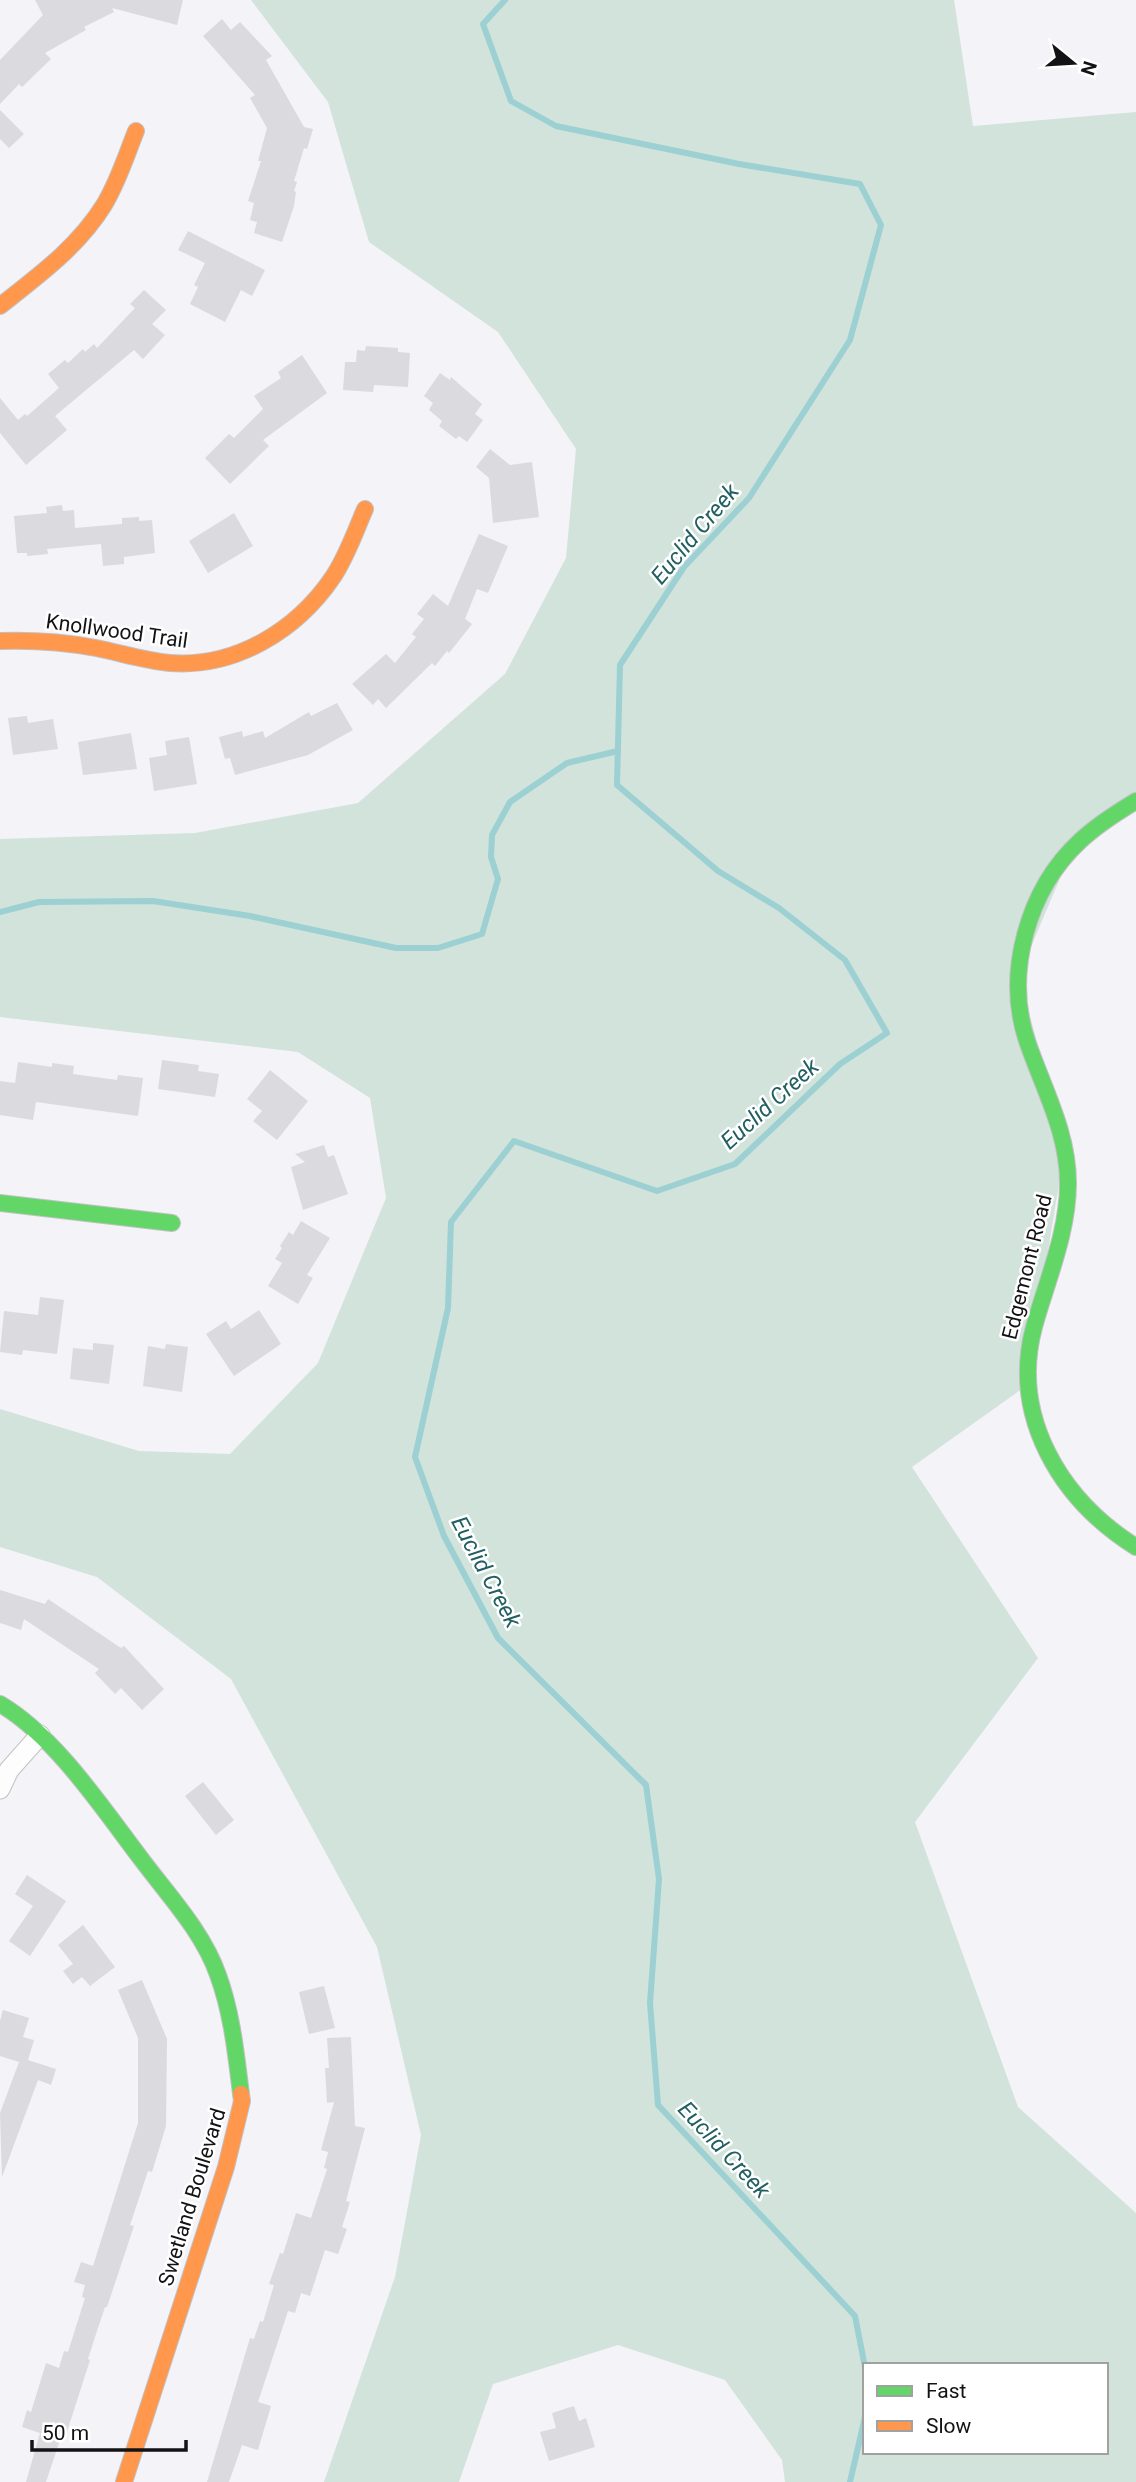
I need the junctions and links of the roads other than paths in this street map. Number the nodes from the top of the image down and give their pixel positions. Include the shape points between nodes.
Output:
1 (136, 131) dead end
2 (0, 306) edge
3 (365, 509) dead end
4 (0, 641) edge
5 (1136, 801) edge
6 (0, 1203) edge
7 (172, 1223) dead end
8 (1136, 1547) edge
9 (0, 1704) edge
10 (40, 1735) junction
11 (0, 1789) edge
12 (124, 2482) edge

1 - 2 street via 113,189 87,228
3 - 4 street, Knollwood Trail via 335,575 312,606 277,635 235,654 173,663 75,645
5 - 8 street, Edgemont Road via 1097,824 1054,869 1030,917 1019,975 1026,1035 1058,1117 1068,1185 1064,1219 1028,1353 1026,1386 1032,1422 1046,1454 1086,1508
6 - 7 street
9 - 10 street, Swetland Boulevard
10 - 11 street via 9,1770
10 - 12 street, Swetland Boulevard via 73,1770 193,1927 218,1973 232,2023 242,2101 226,2167

